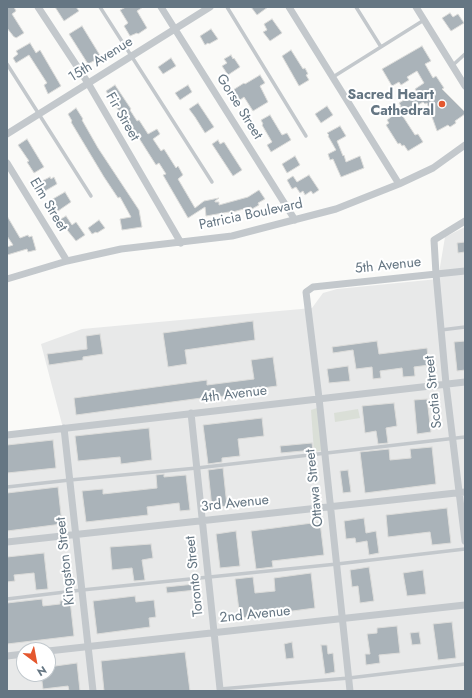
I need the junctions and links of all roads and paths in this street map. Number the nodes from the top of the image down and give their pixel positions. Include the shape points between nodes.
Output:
1 (38, 7) edge
2 (100, 7) edge
3 (161, 7) edge
4 (210, 7) edge
5 (227, 7) edge
6 (289, 7) edge
7 (356, 7) edge
8 (416, 7) edge
9 (424, 20) junction
10 (175, 29) junction
11 (381, 46) junction
12 (465, 54) edge
13 (132, 56) junction
14 (7, 64) edge
15 (452, 66) junction
16 (333, 78) junction
17 (88, 83) junction
18 (465, 86) edge
19 (39, 114) junction
20 (7, 134) edge
21 (306, 136) dead end
22 (465, 145) edge
23 (7, 163) edge
24 (212, 182) dead end
25 (399, 184) junction
26 (91, 196) dead end
27 (295, 220) junction
28 (465, 221) edge
29 (181, 243) junction
30 (67, 261) junction
31 (465, 271) edge
32 (436, 274) junction
33 (7, 279) edge
34 (313, 287) joint
35 (465, 327) edge
36 (441, 330) junction
37 (465, 382) edge
38 (446, 384) junction
39 (319, 398) junction
40 (191, 413) junction
41 (64, 428) junction
42 (7, 435) edge
43 (465, 437) edge
44 (452, 438) junction
45 (325, 453) junction
46 (197, 468) junction
47 (70, 480) junction
48 (7, 487) edge
49 (462, 492) edge
50 (330, 506) junction
51 (203, 521) junction
52 (76, 534) junction
53 (465, 541) edge
54 (7, 542) edge
55 (465, 549) edge
56 (337, 564) junction
57 (208, 577) junction
58 (82, 590) junction
59 (7, 600) edge
60 (465, 605) edge
61 (343, 619) junction
62 (214, 633) junction
63 (88, 647) junction
64 (56, 650) edge
65 (465, 664) edge
66 (349, 678) junction
67 (220, 689) joint
68 (92, 691) edge
69 (350, 691) edge

1 - 17 street, Fir Street
2 - 13 lane
3 - 10 street, Gorse Street
4 - 10 street, 15th Avenue
5 - 21 lane
6 - 16 street
7 - 11 lane
8 - 9 street
9 - 11 lane
9 - 15 street
10 - 13 street, 15th Avenue
10 - 27 street, Gorse Street
11 - 16 lane
12 - 15 lane
13 - 17 street, 15th Avenue
13 - 24 lane
14 - 19 lane
15 - 18 street
16 - 25 street
17 - 19 street, 15th Avenue
17 - 29 street, Fir Street
19 - 20 street, 15th Avenue
19 - 26 lane
22 - 25 street, Patricia Boulevard via 433,168
23 - 30 street, Elm Street
25 - 27 street, Patricia Boulevard via 336,209
27 - 29 street, Patricia Boulevard via 232,236
28 - 32 street, Scotia Street via 434,240
29 - 30 street, Patricia Boulevard via 121,249
30 - 33 street, Patricia Boulevard
31 - 32 street, 5th Avenue
32 - 34 street, 5th Avenue
32 - 36 street, Scotia Street
34 - 39 street, Ottawa Street via 306,292
35 - 36 lane
36 - 38 street, Scotia Street
37 - 38 street, 4th Avenue
38 - 39 street, 4th Avenue
38 - 44 street, Scotia Street
39 - 40 street, 4th Avenue
39 - 45 street, Ottawa Street
40 - 41 street, 4th Avenue
40 - 46 street, Toronto Street
41 - 42 street, 4th Avenue
41 - 47 street, Kingston Street
43 - 44 lane
44 - 45 lane
44 - 49 street, Scotia Street
45 - 46 lane
45 - 50 street, Ottawa Street
46 - 47 lane
46 - 51 street, Toronto Street
47 - 48 lane
47 - 52 street, Kingston Street
49 - 50 street, 3rd Avenue
49 - 53 street, Scotia Street
50 - 51 street, 3rd Avenue
50 - 56 street, Ottawa Street
51 - 52 street, 3rd Avenue
51 - 57 street, Toronto Street
52 - 54 street, 3rd Avenue
52 - 58 street, Kingston Street
55 - 56 lane
56 - 57 lane
56 - 61 street, Ottawa Street
57 - 58 lane
57 - 62 street, Toronto Street
58 - 59 lane
58 - 63 street, Kingston Street
60 - 61 street, 2nd Avenue
61 - 62 street, 2nd Avenue
61 - 66 street, Ottawa Street
62 - 63 street, 2nd Avenue
62 - 67 street, Toronto Street
63 - 64 street, 2nd Avenue
63 - 68 street, Kingston Street
65 - 66 lane
66 - 67 lane
66 - 69 street, Ottawa Street

